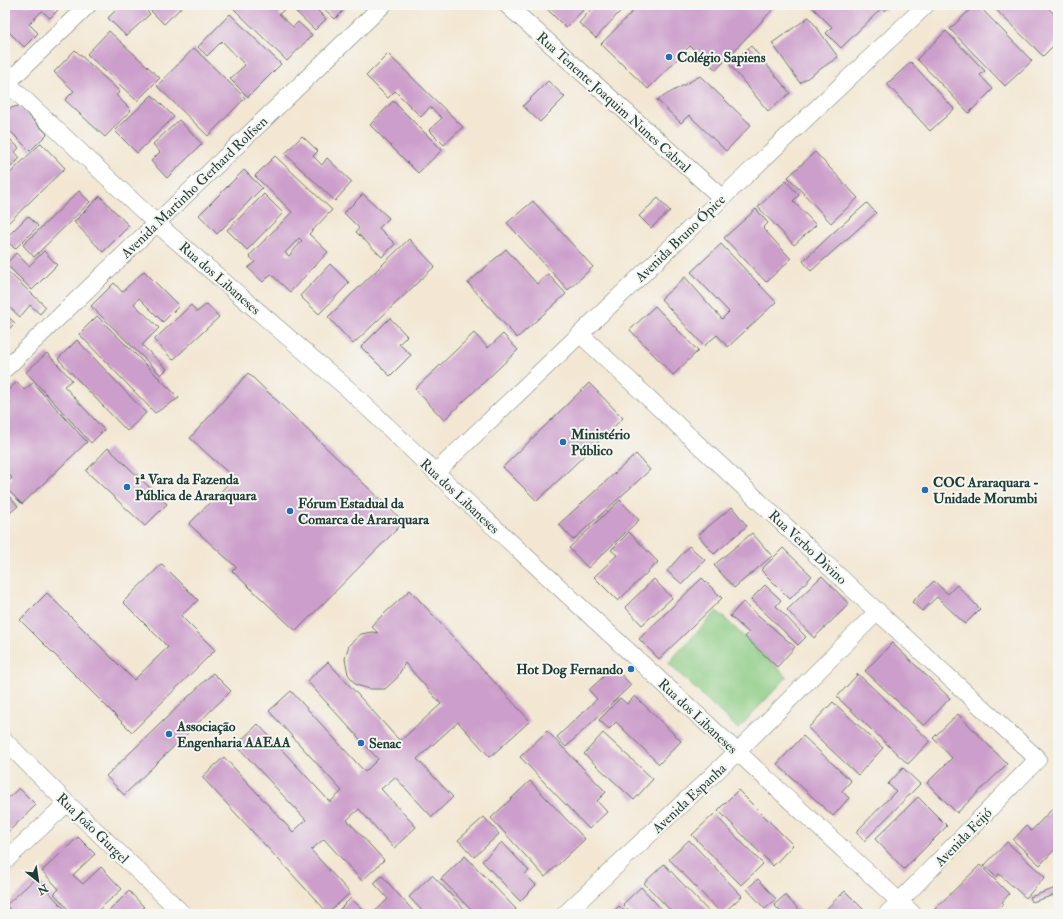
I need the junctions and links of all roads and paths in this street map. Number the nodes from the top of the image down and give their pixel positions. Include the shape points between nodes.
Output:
1 (88, 5) edge
2 (383, 5) edge
3 (507, 5) edge
4 (926, 5) edge
5 (6, 83) edge
6 (722, 198) junction
7 (156, 223) junction
8 (580, 334) junction
9 (5, 369) edge
10 (436, 472) junction
11 (878, 611) junction
12 (5, 741) edge
13 (738, 752) junction
14 (1038, 759) joint
15 (67, 803) junction
16 (5, 861) edge
17 (900, 902) junction
18 (183, 914) edge
19 (565, 914) edge
20 (887, 914) edge
21 (913, 914) edge

1 - 5 street
2 - 7 street, Avenida Martinho Gerhard Rolfsen
3 - 6 street, Rua Tenente Joaquim Nunes Cabral
4 - 6 street, Avenida Bruno Ópice
5 - 7 street, Rua dos Libaneses
6 - 8 street, Avenida Bruno Ópice
7 - 9 street, Avenida Martinho Gerhard Rolfsen
7 - 10 street, Rua dos Libaneses via 348,389
8 - 10 street, Avenida Bruno Ópice
8 - 11 street, Rua Verbo Divino
10 - 13 street, Rua dos Libaneses
11 - 13 street, Avenida Espanha
11 - 14 street, Rua Verbo Divino
12 - 15 street, Rua João Gurgel
13 - 17 street, Rua dos Libaneses
13 - 19 street, Avenida Espanha
14 - 17 street, Avenida Feijó
15 - 16 street
15 - 18 street, Rua João Gurgel
17 - 20 street, Avenida Feijó
17 - 21 street, Rua dos Libaneses

